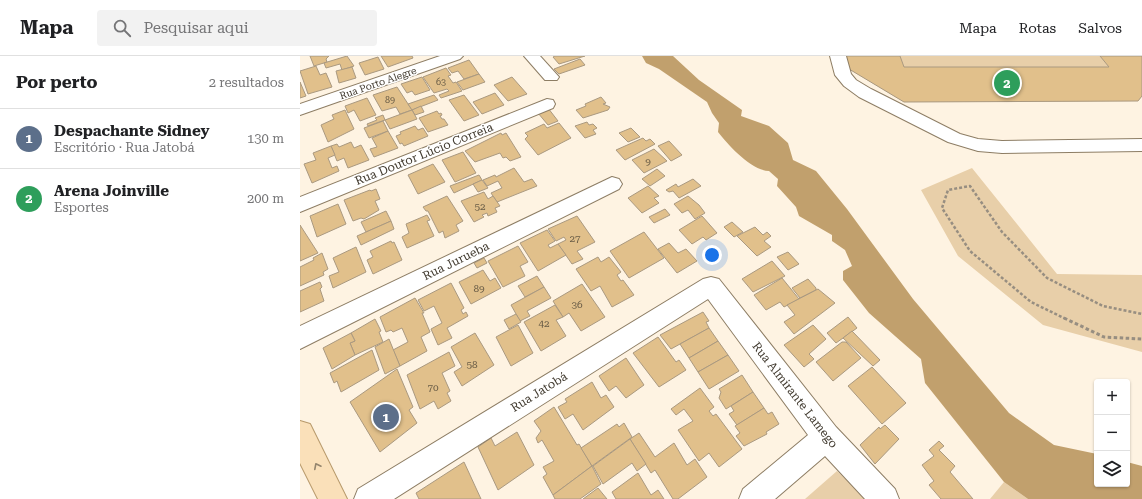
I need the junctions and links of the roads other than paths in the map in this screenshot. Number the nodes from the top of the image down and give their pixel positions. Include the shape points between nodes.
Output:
1 (455, 56) edge
2 (532, 56) edge
3 (838, 56) edge
4 (551, 77) dead end
5 (547, 104) dead end
6 (300, 110) edge
7 (1142, 145) edge
8 (612, 184) dead end
9 (300, 205) edge
10 (711, 286) joint
11 (300, 338) edge
12 (300, 434) edge
13 (826, 437) junction
14 (333, 499) edge
15 (368, 499) edge
16 (754, 499) edge
17 (885, 499) edge

1 - 6 street, Rua Porto Alegre
2 - 4 street
3 - 7 street via 843,75 864,93 954,138 978,145 1002,147
5 - 9 street, Rua Doutor Lúcio Correia
8 - 11 street, Rua Jurueba
10 - 13 street, Rua Almirante Lamego
10 - 15 street, Rua Jatobá
14 -> 12 main road
13 - 16 street
13 - 17 street, Rua Almirante Lamego

